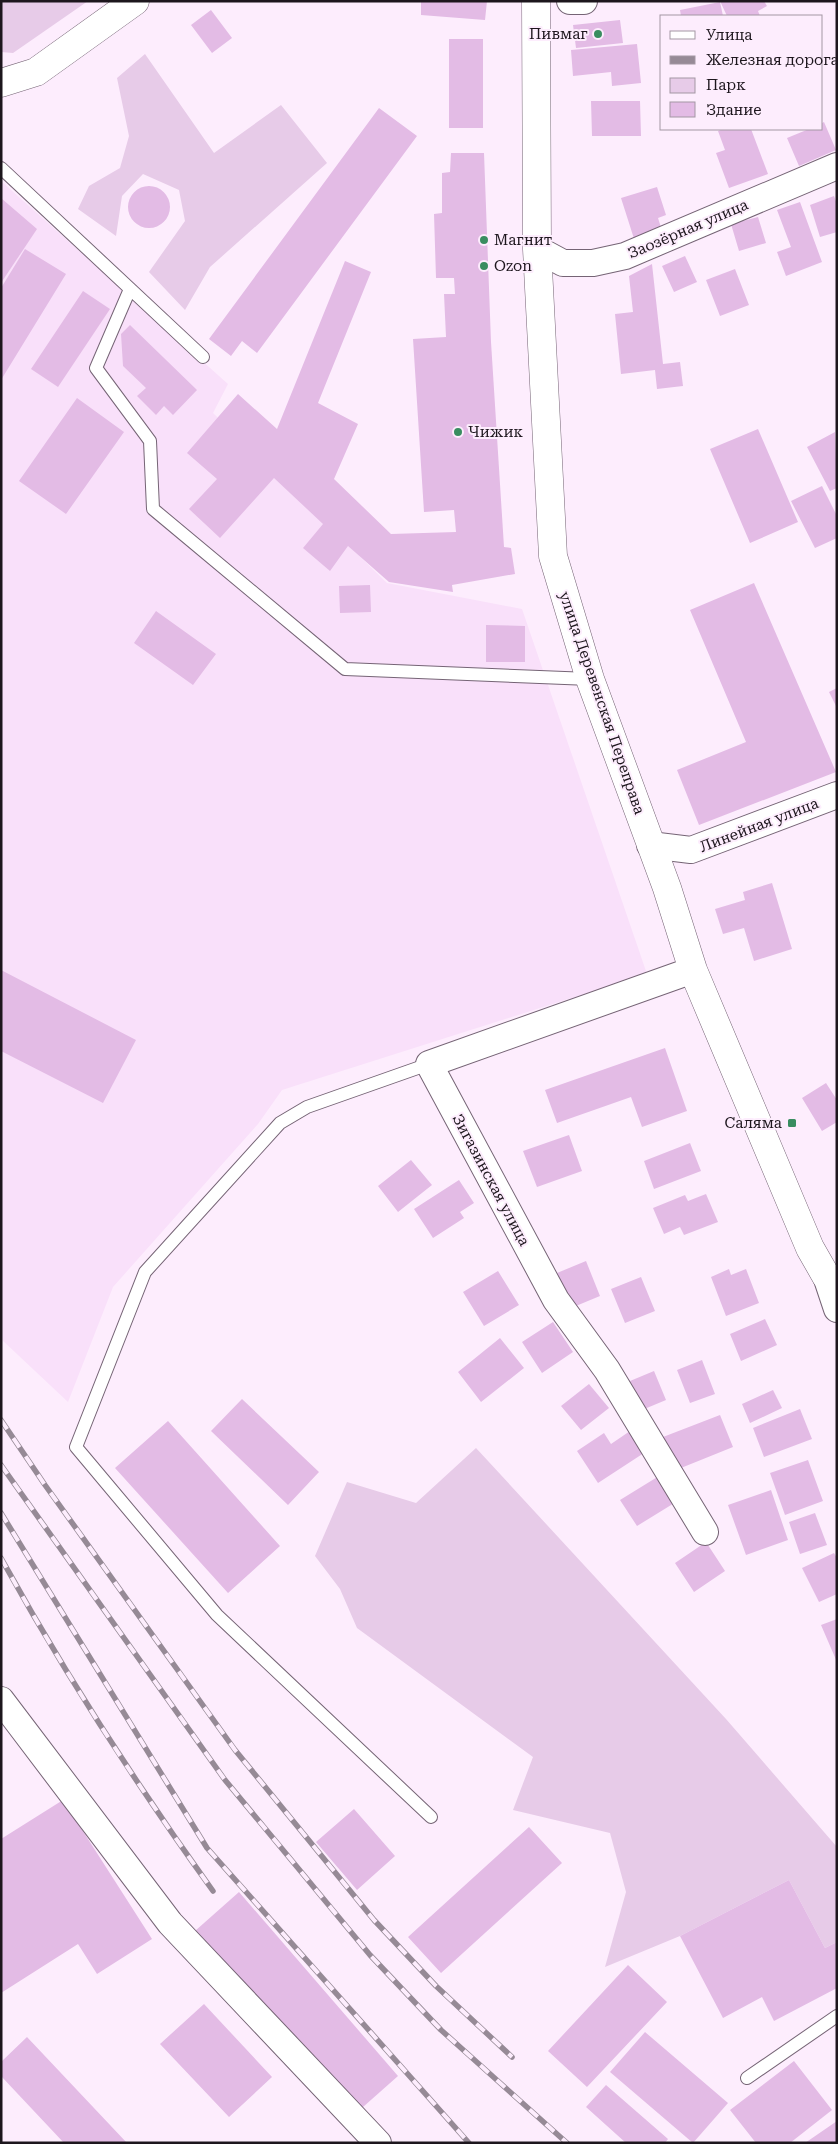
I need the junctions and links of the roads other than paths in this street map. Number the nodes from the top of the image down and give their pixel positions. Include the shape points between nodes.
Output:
1 (135, 1) edge
2 (536, 1) edge
3 (570, 1) edge
4 (584, 1) edge
5 (1, 83) edge
6 (837, 166) edge
7 (1, 168) edge
8 (537, 249) junction
9 (130, 289) junction
10 (203, 357) dead end
11 (590, 679) junction
12 (837, 795) edge
13 (650, 845) junction
14 (693, 970) junction
15 (429, 1064) junction
16 (832, 1280) edge
17 (837, 1309) edge
18 (705, 1532) dead end
19 (1, 1700) edge
20 (431, 1816) dead end
21 (837, 2016) edge
22 (747, 2078) dead end
23 (378, 2143) edge

1 - 5 street via 36,72
2 - 8 street, улица Деревенская Переправа
3 - 4 street
6 - 8 street, Заозёрная улица via 625,256 592,263 563,263
7 - 9 lane
8 - 11 street, улица Деревенская Переправа via 553,556
9 - 10 lane
9 - 11 lane via 96,368 150,441 153,509 345,669
11 - 13 street, улица Деревенская Переправа
12 - 13 street, Линейная улица via 691,850
13 - 14 street, улица Деревенская Переправа
14 - 15 street
14 - 16 street, улица Деревенская Переправа via 810,1248
15 - 18 street, Зигазинская улица via 556,1300 607,1370
15 - 20 lane via 307,1107 280,1123 144,1272 76,1447 217,1615
16 - 17 street, улица Деревенская Переправа
19 - 23 street via 170,1923
21 - 22 lane

